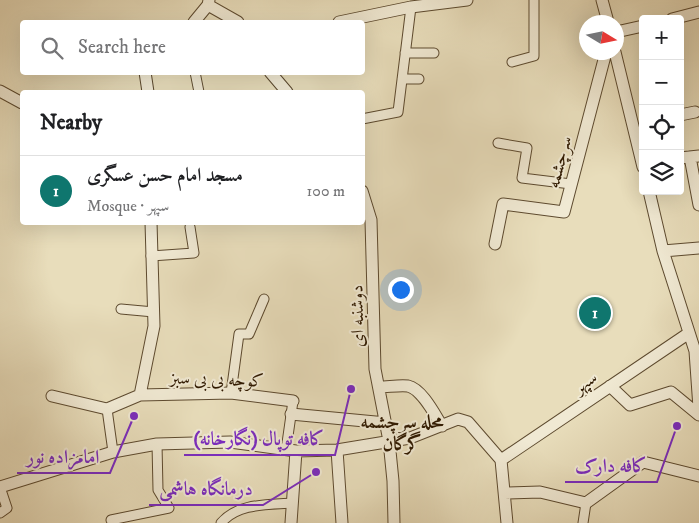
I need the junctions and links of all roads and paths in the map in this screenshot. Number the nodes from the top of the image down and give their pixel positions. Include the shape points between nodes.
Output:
1 (467, 0) edge
2 (534, 0) edge
3 (602, 0) edge
4 (208, 2) edge
5 (411, 7) junction
6 (699, 12) edge
7 (606, 15) edge
8 (684, 16) edge
9 (195, 20) edge
10 (235, 20) edge
11 (349, 20) edge
12 (639, 27) edge
13 (624, 30) edge
14 (405, 53) junction
15 (434, 53) dead end
16 (604, 60) edge
17 (617, 60) edge
18 (512, 62) dead end
19 (146, 75) edge
20 (196, 75) edge
21 (273, 75) edge
22 (418, 78) dead end
23 (402, 79) junction
24 (148, 89) edge
25 (199, 90) edge
26 (285, 90) edge
27 (0, 91) edge
28 (20, 102) edge
29 (695, 112) dead end
30 (684, 115) edge
31 (365, 118) edge
32 (638, 126) edge
33 (498, 143) dead end
34 (641, 150) edge
35 (690, 157) edge
36 (571, 184) junction
37 (650, 195) edge
38 (365, 200) edge
39 (699, 205) edge
40 (151, 225) edge
41 (190, 227) dead end
42 (495, 244) dead end
43 (699, 248) edge
44 (663, 251) junction
45 (151, 256) junction
46 (264, 299) dead end
47 (121, 309) dead end
48 (154, 312) junction
49 (689, 333) junction
50 (697, 351) edge
51 (610, 386) junction
52 (379, 387) junction
53 (231, 393) junction
54 (140, 395) junction
55 (52, 396) dead end
56 (293, 401) joint
57 (699, 408) edge
58 (107, 409) junction
59 (291, 414) junction
60 (699, 415) edge
61 (386, 423) junction
62 (442, 426) junction
63 (389, 441) junction
64 (157, 444) junction
65 (337, 450) junction
66 (291, 451) junction
67 (113, 452) junction
68 (501, 460) junction
69 (699, 476) edge
70 (0, 487) edge
71 (504, 493) junction
72 (292, 503) junction
73 (586, 503) junction
74 (0, 513) edge
75 (137, 519) edge
76 (111, 520) dead end
77 (220, 523) edge
78 (291, 523) edge
79 (342, 523) edge
80 (394, 523) edge
81 (507, 523) edge
82 (583, 523) edge

1 - 5 street
2 - 18 street via 534,56
3 - 7 street
4 - 9 street
4 - 10 street
5 - 11 street
5 - 14 street
6 - 8 street
12 - 13 street
14 - 15 street
14 - 23 street
16 - 36 street, سرچشمه
17 - 32 street
19 - 24 street
20 - 25 street
21 - 26 street
22 - 23 street
23 - 31 street via 398,112
27 - 28 street
29 - 30 street
32 - 34 street
33 - 36 street via 527,148 522,178
35 - 39 street
36 - 42 street, سرچشمه via 564,212 503,204
37 - 44 street
38 - 52 street, دوشنبه ای via 372,220 375,369
40 - 45 street
41 - 45 street via 194,253
43 - 44 street
44 - 49 street
45 - 48 street
46 - 53 street via 249,334 238,334
47 - 48 street
48 - 54 street
49 - 50 street
49 - 51 street, سپهر
50 - 57 street
51 - 60 street via 630,405 671,392
51 - 68 street, سپهر
52 - 61 street, دوشنبه ای
52 - 62 street via 408,386 415,389
53 - 54 street, کوچه بی بی سبز
53 - 56 street, کوچه بی بی سبز
54 - 58 street
55 - 58 street
56 - 59 street
58 - 67 street
59 - 61 street
59 - 66 street
61 - 63 street, دوشنبه ای
62 - 63 street via 410,438
62 - 68 street via 458,419 468,422
63 - 65 street
63 - 80 street
64 - 66 street via 230,442
64 - 67 street
64 - 75 street via 158,490 169,508
65 - 66 street
65 - 79 street
66 - 72 street
67 - 70 street
68 - 71 street
69 - 73 street via 643,462
70 - 74 street via 7,508
71 - 73 street via 540,492
71 - 81 street
72 - 77 street via 253,505 227,515
72 - 78 street
73 - 82 street
75 - 76 street

